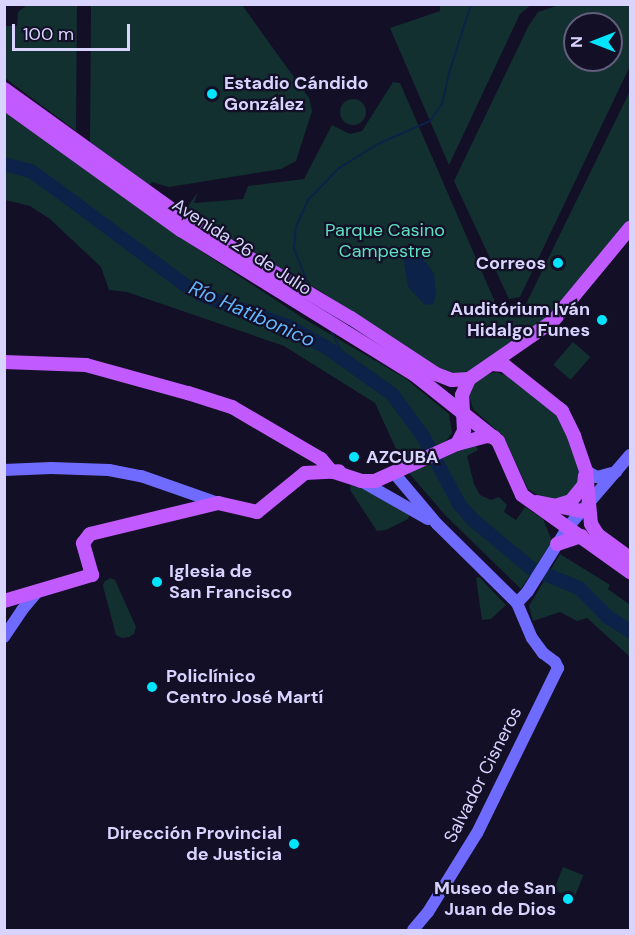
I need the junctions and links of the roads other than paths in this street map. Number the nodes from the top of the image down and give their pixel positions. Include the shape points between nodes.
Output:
1 (4, 88) edge
2 (4, 103) edge
3 (630, 228) edge
4 (4, 362) edge
5 (492, 364) junction
6 (469, 379) junction
7 (464, 415) junction
8 (494, 436) junction
9 (452, 447) junction
10 (630, 455) edge
11 (4, 470) edge
12 (331, 471) junction
13 (586, 471) junction
14 (616, 472) junction
15 (394, 473) junction
16 (361, 482) junction
17 (528, 500) junction
18 (218, 503) junction
19 (553, 506) junction
20 (585, 508) junction
21 (437, 524) junction
22 (568, 527) junction
23 (582, 536) junction
24 (555, 546) junction
25 (630, 558) edge
26 (630, 572) edge
27 (38, 591) junction
28 (528, 591) junction
29 (8, 600) edge
30 (517, 603) junction
31 (22, 610) junction
32 (524, 618) junction
33 (4, 637) edge
34 (413, 930) edge

1 - 6 main road, Avenida 26 de Julio via 189,222 351,318 436,374 452,380
2 - 7 main road, Avenida 26 de Julio via 181,230 356,337 414,375
3 - 5 main road via 553,321
4 - 12 main road via 86,365 232,407 321,459
5 - 6 main road
5 - 13 main road via 504,365 562,411
6 - 7 main road via 462,395
7 - 8 main road, Avenida 26 de Julio
7 - 9 main road via 464,431
8 - 9 main road
8 - 17 main road via 504,450 518,490
9 - 15 main road
10 - 14 main road
11 - 18 main road via 109,470 141,476
12 - 15 main road via 365,476
12 - 16 main road
12 - 18 main road via 305,473 257,512
13 - 14 main road via 597,477
13 - 19 main road via 584,485 571,501
13 - 20 main road
14 - 20 main road
15 - 16 main road
15 - 21 main road
16 - 21 main road
17 - 19 main road
17 - 22 main road
18 - 27 main road via 90,534 83,543 92,575
19 - 20 main road
20 - 22 main road
20 - 25 main road via 594,530
21 - 30 main road
22 - 23 main road
22 - 24 main road
23 - 24 main road
23 - 26 main road
24 - 28 main road
27 - 29 main road
27 - 31 main road
28 - 30 main road
28 - 32 main road via 523,603
29 - 31 main road via 17,600
30 - 32 main road
31 - 33 main road
32 - 34 main road, Salvador Cisneros via 532,638 558,668 477,833

